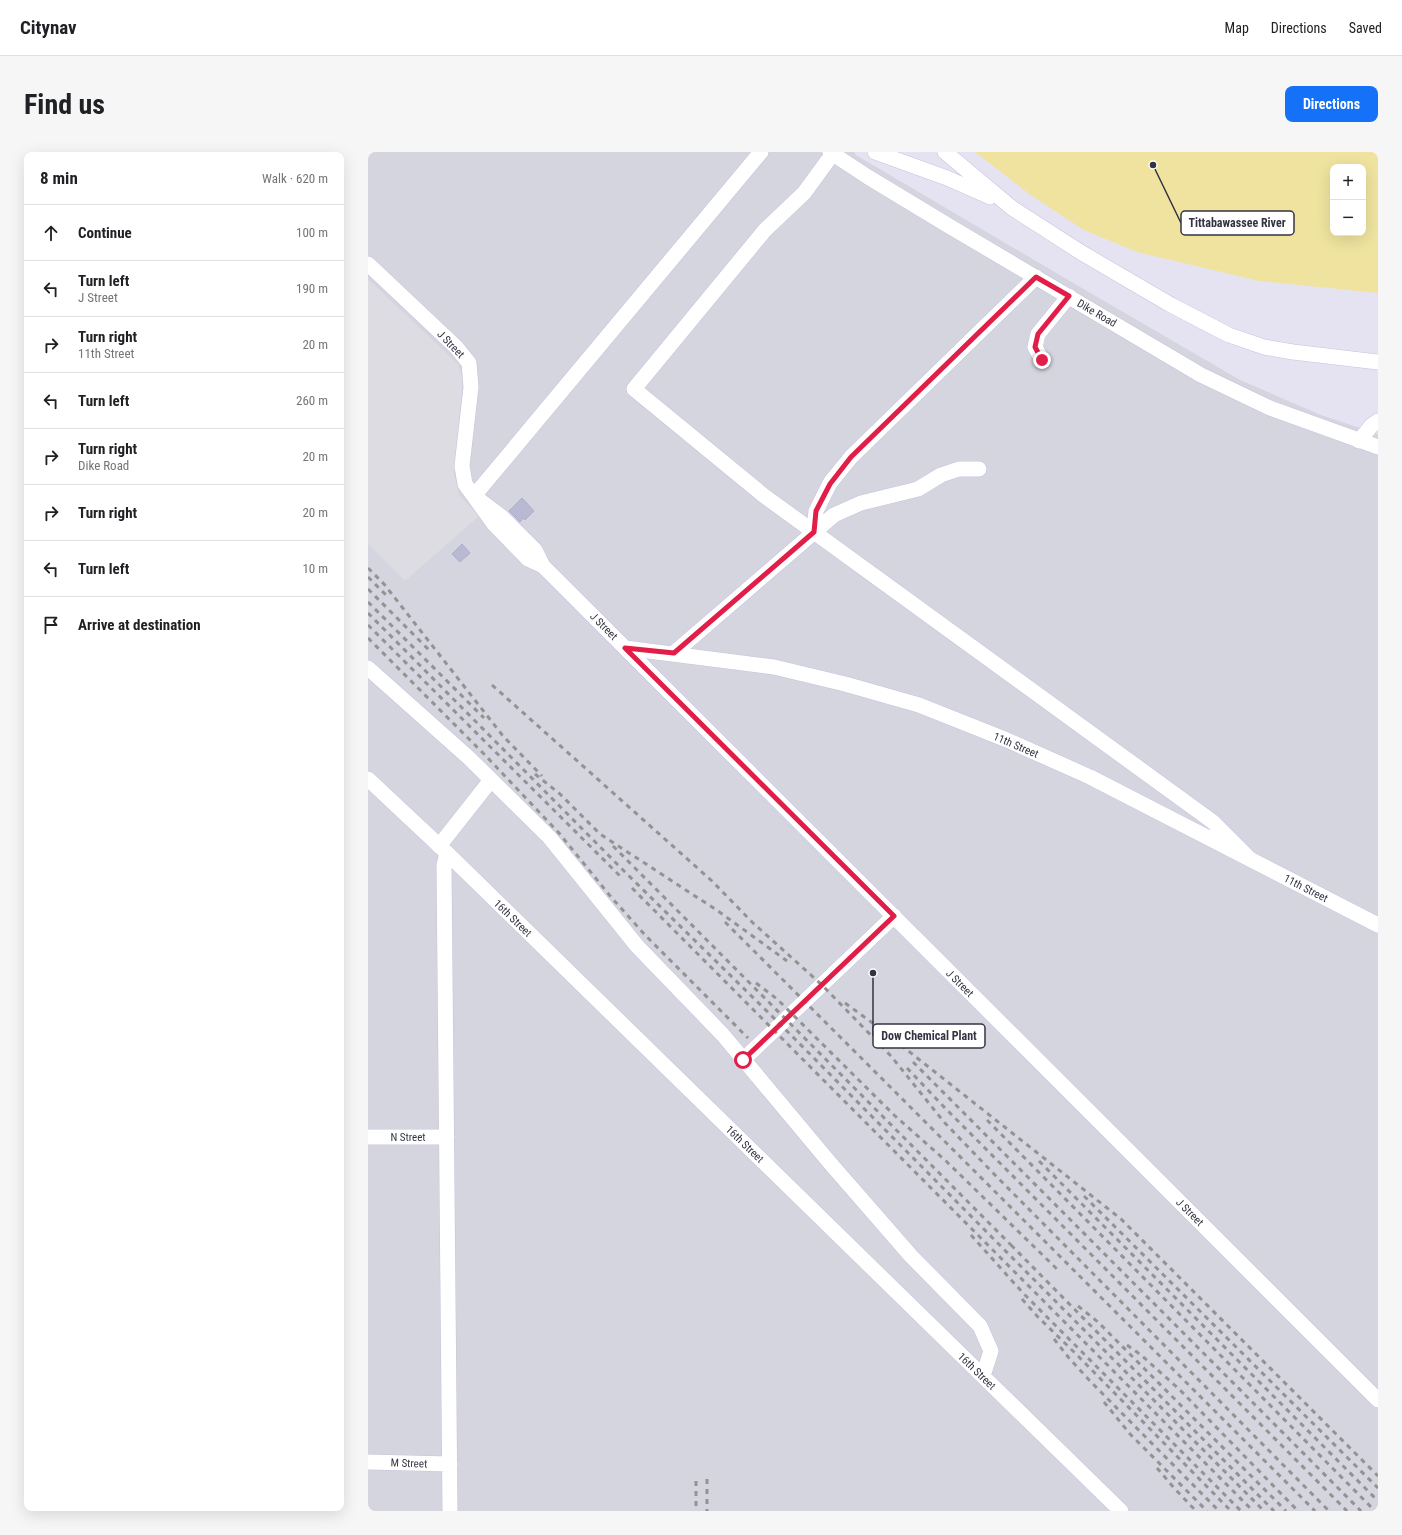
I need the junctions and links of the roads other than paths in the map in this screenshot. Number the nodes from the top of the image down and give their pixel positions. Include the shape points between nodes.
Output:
1 (761, 152) edge
2 (875, 152) edge
3 (944, 152) edge
4 (832, 153) edge
5 (1012, 208) junction
6 (368, 264) edge
7 (1036, 277) junction
8 (1069, 296) junction
9 (1042, 360) dead end
10 (1378, 362) edge
11 (1378, 421) edge
12 (1359, 441) junction
13 (1378, 448) edge
14 (978, 470) dead end
15 (474, 496) junction
16 (814, 532) junction
17 (625, 648) junction
18 (674, 653) junction
19 (368, 668) edge
20 (368, 779) edge
21 (491, 780) junction
22 (443, 850) junction
23 (1248, 858) junction
24 (894, 916) junction
25 (1378, 925) edge
26 (743, 1060) junction
27 (368, 1136) edge
28 (447, 1137) junction
29 (982, 1376) junction
30 (1378, 1400) edge
31 (368, 1462) edge
32 (450, 1464) junction
33 (450, 1511) edge
34 (1121, 1511) edge

1 - 15 lane
2 - 5 lane via 947,178
3 - 5 lane
4 - 7 lane, Dike Road via 875,182
4 - 16 lane via 804,193 765,230 634,389 763,495
5 - 10 lane via 1082,254 1229,335 1278,350
6 - 15 lane, J Street via 456,347 468,363 471,387 462,466 465,484
7 - 8 lane, Dike Road
7 - 16 lane via 851,457 830,484 816,511
8 - 9 lane via 1038,334 1035,347
8 - 12 lane, Dike Road via 1201,375 1270,408
11 - 12 lane
12 - 13 lane, Dike Road
14 - 16 lane via 959,469 942,475 918,489 861,503 834,515
15 - 17 lane, J Street via 502,517 536,550 543,566
16 - 18 lane
16 - 23 lane via 1213,822
17 - 18 lane, 11th Street
17 - 24 lane, J Street
18 - 23 lane, 11th Street via 774,667 845,684 919,706 1007,740 1090,777
19 - 21 lane
20 - 22 lane, 16th Street
21 - 22 lane
21 - 26 lane via 550,838 637,946
22 - 28 lane
22 - 29 lane, 16th Street
23 - 25 lane, 11th Street
24 - 26 lane
24 - 30 lane, J Street
26 - 29 lane via 911,1256 980,1326 991,1351
27 - 28 lane, N Street
28 - 32 lane
29 - 34 lane, 16th Street
31 - 32 lane, M Street
32 - 33 lane

